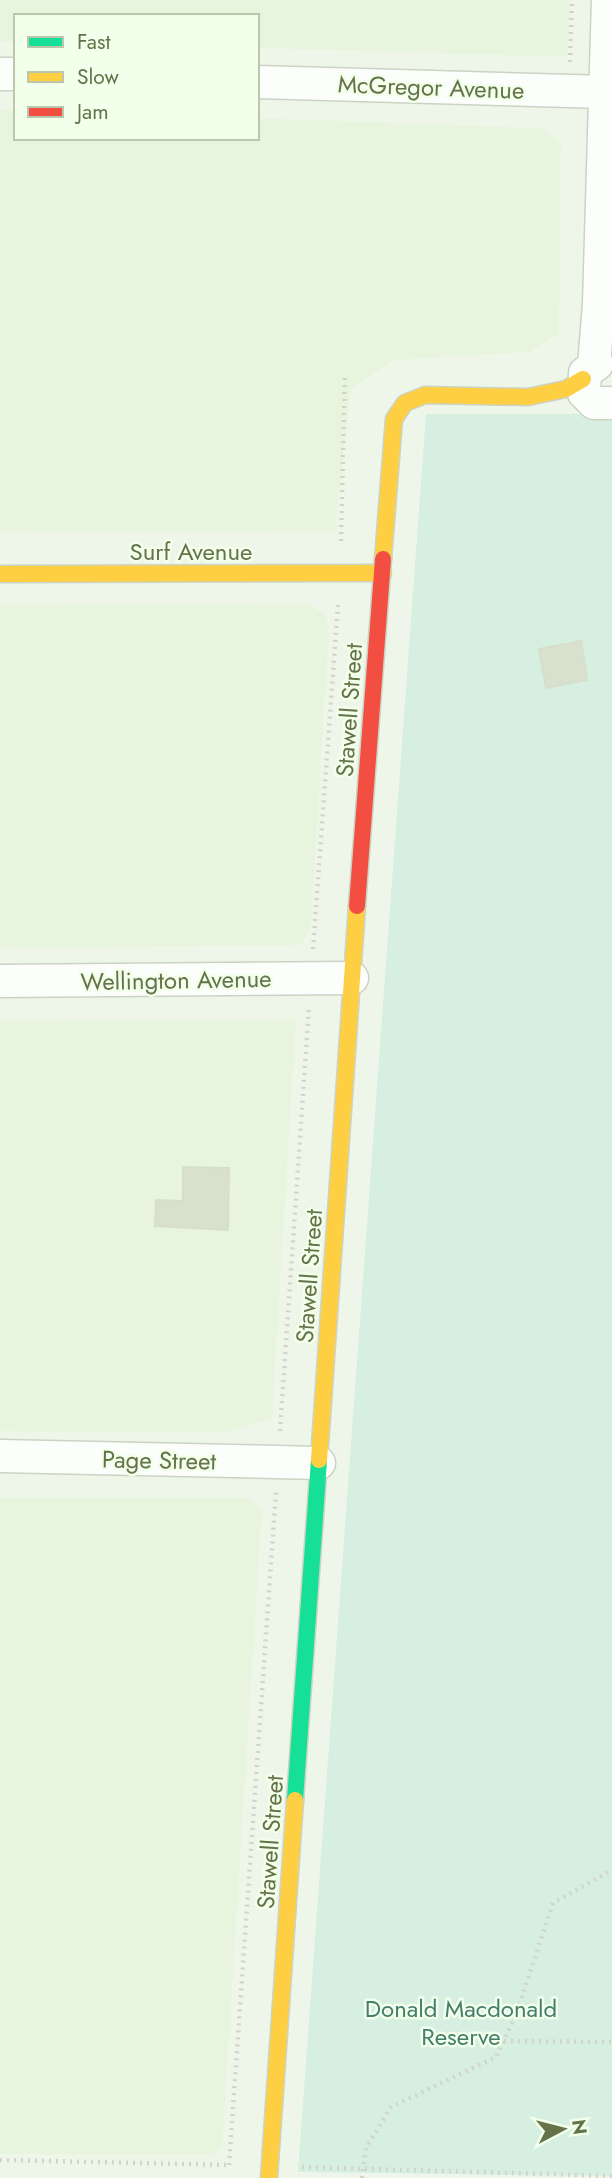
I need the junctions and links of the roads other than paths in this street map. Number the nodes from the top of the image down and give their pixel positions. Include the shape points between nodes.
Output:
1 (608, 0) edge
2 (259, 82) edge
3 (606, 92) junction
4 (601, 379) edge
5 (528, 397) joint
6 (383, 573) junction
7 (0, 574) edge
8 (352, 978) junction
9 (0, 981) edge
10 (0, 1456) edge
11 (319, 1463) junction
12 (270, 2172) edge

1 - 3 street
2 - 3 street, McGregor Avenue
3 - 4 street
4 - 5 street via 574,407
5 - 6 street, Stawell Street via 425,395 405,403 394,419
6 - 7 street, Surf Avenue
6 - 8 street, Stawell Street
8 - 9 street, Wellington Avenue
8 - 11 street, Stawell Street
10 - 11 street, Page Street
11 - 12 street, Stawell Street

